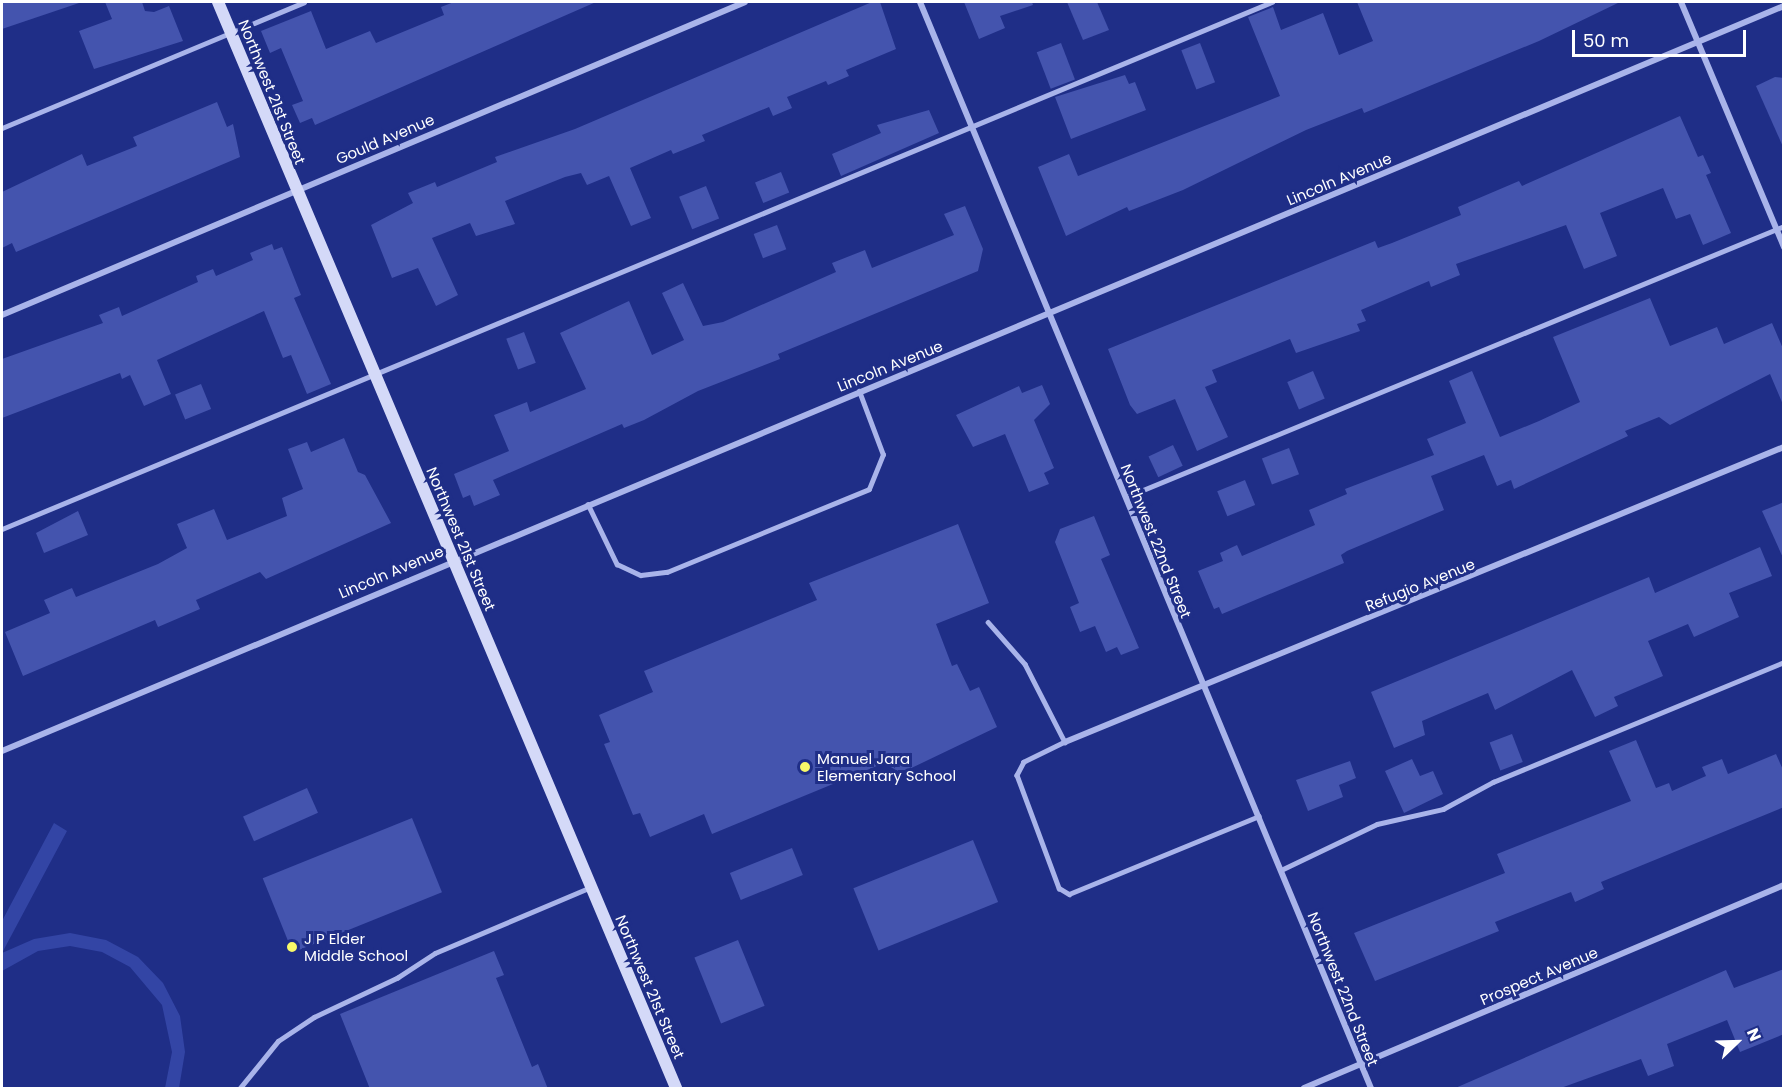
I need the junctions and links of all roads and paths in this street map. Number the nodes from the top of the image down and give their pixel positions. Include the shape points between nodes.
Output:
1 (218, 2) edge
2 (304, 2) edge
3 (745, 2) edge
4 (920, 2) edge
5 (1272, 2) edge
6 (1681, 2) edge
7 (1784, 6) edge
8 (231, 32) junction
9 (1697, 42) junction
10 (2, 128) edge
11 (973, 129) junction
12 (296, 190) junction
13 (1784, 226) edge
14 (1776, 229) junction
15 (1784, 247) edge
16 (1050, 313) junction
17 (2, 315) edge
18 (376, 376) junction
19 (859, 391) junction
20 (1784, 447) edge
21 (1126, 497) junction
22 (588, 504) junction
23 (2, 529) edge
24 (453, 559) junction
25 (988, 622) dead end
26 (1784, 662) edge
27 (1203, 687) junction
28 (1065, 742) junction
29 (4, 750) edge
30 (2, 758) edge
31 (1259, 816) junction
32 (1281, 870) junction
33 (1784, 885) edge
34 (592, 887) junction
35 (1361, 1065) junction
36 (240, 1089) edge
37 (676, 1089) edge
38 (1304, 1089) edge
39 (1371, 1089) edge

1 - 8 street, Northwest 21st Street
2 - 8 lane
3 - 12 street, Gould Avenue
4 - 11 street, Northwest 22nd Street
5 - 11 lane
6 - 9 street
7 - 9 street, Lincoln Avenue
8 - 10 lane
8 - 12 street, Northwest 21st Street
9 - 14 street
9 - 16 street, Lincoln Avenue
11 - 16 street, Northwest 22nd Street
11 - 18 lane
12 - 17 street, Gould Avenue
12 - 18 street, Northwest 21st Street
13 - 14 lane
14 - 15 street
14 - 21 lane
16 - 19 street, Lincoln Avenue
16 - 21 street, Northwest 22nd Street
18 - 23 lane
18 - 24 street, Northwest 21st Street
19 - 22 street, Lincoln Avenue
19 - 22 lane via 883,454 869,489 667,572 641,575 617,564
20 - 27 street, Refugio Avenue
21 - 27 street, Northwest 22nd Street
22 - 24 street, Lincoln Avenue
24 - 29 street, Lincoln Avenue
24 - 34 street, Northwest 21st Street
25 - 28 lane via 1025,664
26 - 32 lane via 1493,782 1443,809 1377,824
27 - 28 street, Refugio Avenue
27 - 31 street, Northwest 22nd Street
28 - 31 lane via 1024,762 1017,786 1054,880 1069,894
29 - 30 street, Lincoln Avenue
31 - 32 street, Northwest 22nd Street
32 - 35 street, Northwest 22nd Street
33 - 35 street, Prospect Avenue
34 - 36 lane via 435,953 397,978 314,1017 278,1041
34 - 37 street, Northwest 21st Street
35 - 38 street, Prospect Avenue
35 - 39 street, Northwest 22nd Street

